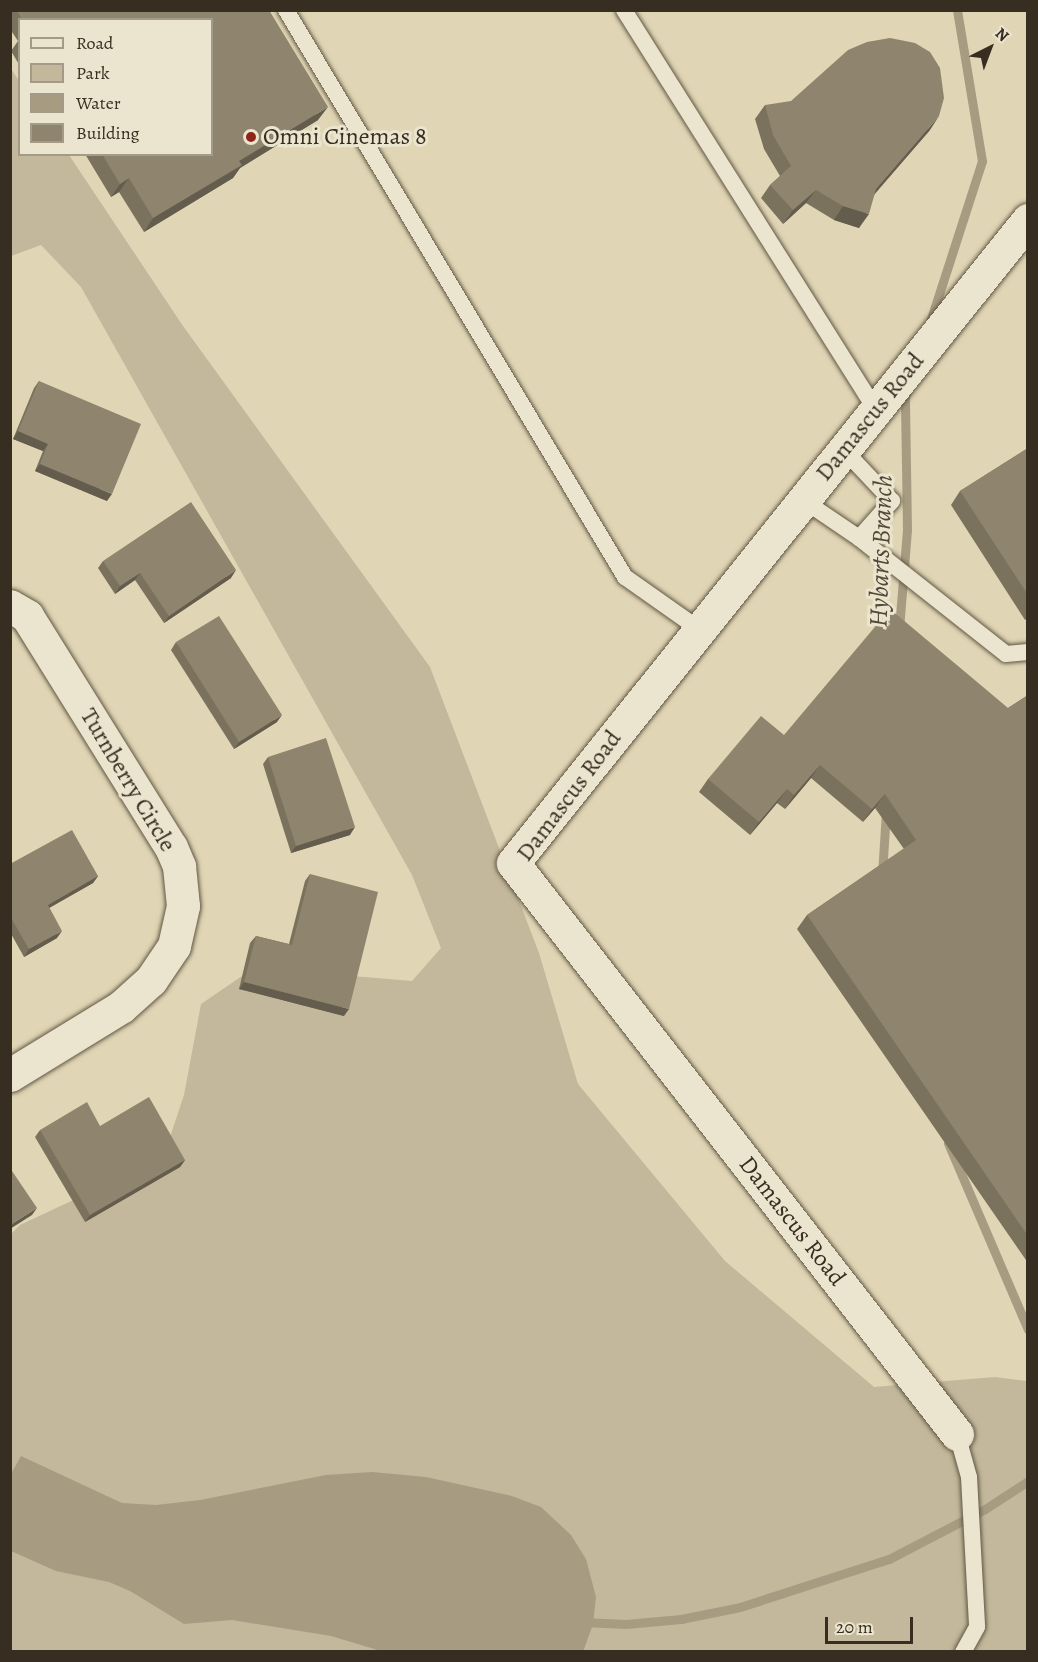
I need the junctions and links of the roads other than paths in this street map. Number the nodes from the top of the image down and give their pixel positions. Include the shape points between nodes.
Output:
1 (286, 10) edge
2 (624, 10) edge
3 (1028, 220) edge
4 (876, 410) junction
5 (844, 450) junction
6 (803, 500) junction
7 (860, 538) junction
8 (10, 606) edge
9 (700, 630) junction
10 (1028, 652) edge
11 (10, 1075) edge
12 (957, 1434) joint
13 (963, 1652) edge

1 - 9 lane via 626,577
2 - 4 lane
3 - 4 street, Damascus Road
4 - 5 street, Damascus Road
5 - 6 street, Damascus Road
5 - 7 lane via 892,501
6 - 7 lane
6 - 9 street, Damascus Road
7 - 10 lane via 1006,654
8 - 11 street, Turnberry Circle via 27,616 171,847 178,866 183,906 174,946 151,980 121,1007
9 - 12 street, Damascus Road via 513,863
12 - 13 lane via 969,1477 977,1627

